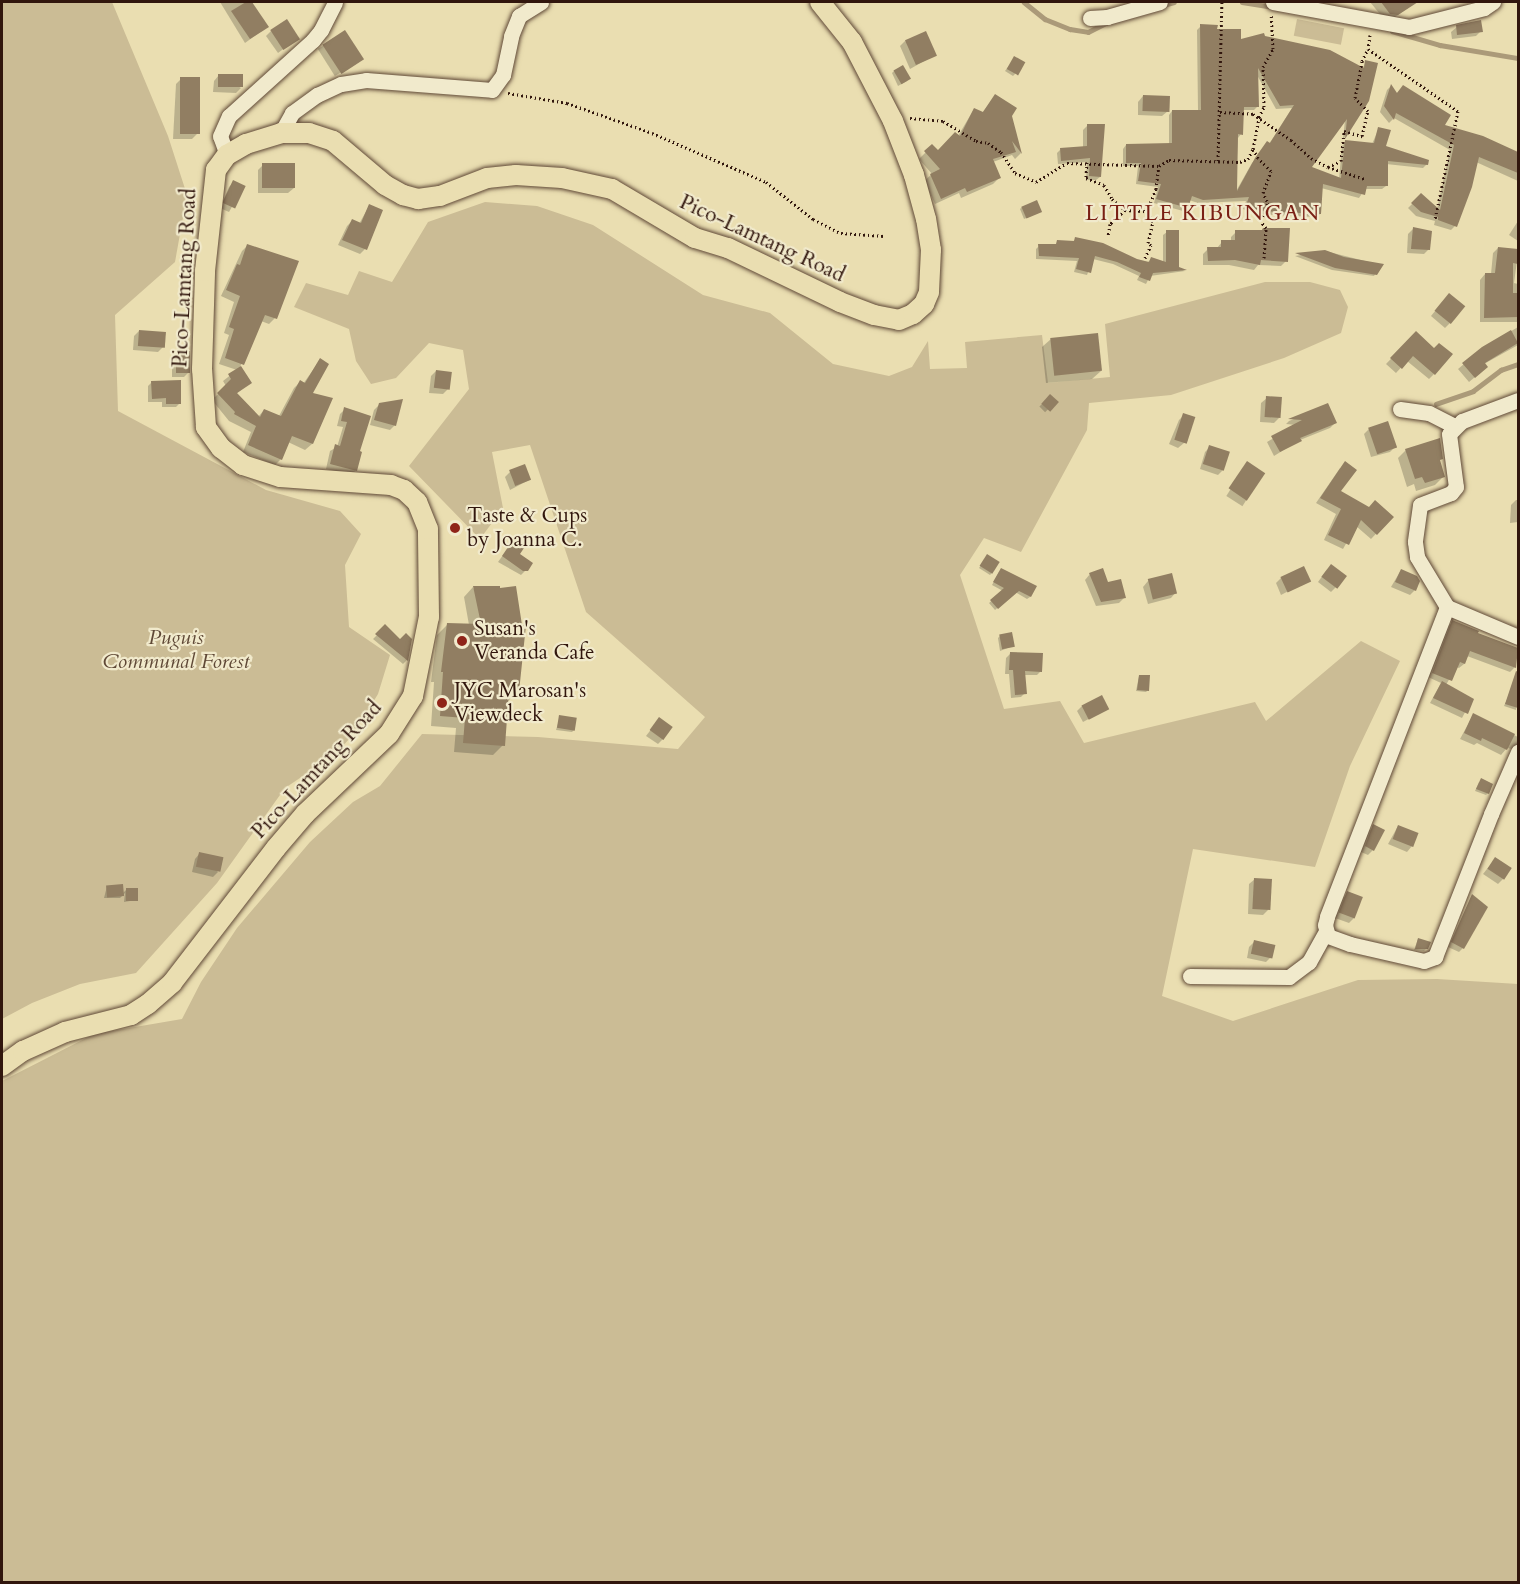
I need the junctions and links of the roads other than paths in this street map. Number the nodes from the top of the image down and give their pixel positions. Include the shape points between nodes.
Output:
1 (335, 2) edge
2 (541, 2) edge
3 (820, 2) edge
4 (1160, 2) edge
5 (1493, 2) edge
6 (1272, 9) edge
7 (1090, 18) dead end
8 (280, 133) junction
9 (227, 155) junction
10 (1518, 400) edge
11 (1400, 409) dead end
12 (1454, 426) junction
13 (1447, 607) junction
14 (1518, 636) edge
15 (1518, 752) edge
16 (1326, 931) junction
17 (1190, 976) dead end
18 (2, 1066) edge

1 - 9 street via 313,40 229,116 220,136
2 - 8 street via 519,16 503,75 492,90 366,80 341,84 292,113
3 - 8 main road, Pico-Lamtang Road via 852,42 893,121 930,233 932,276 926,298 913,314 899,320 857,308 728,248 695,238 612,189 562,178 516,175 487,178 440,196 418,199 385,185 333,141 309,133
4 - 7 street
5 - 6 street via 1484,8 1409,27
8 - 9 main road, Pico-Lamtang Road
9 - 18 main road, Pico-Lamtang Road via 216,170 205,271 202,369 206,427 221,448 243,465 280,477 391,485 417,502 428,530 429,617 413,696 389,734 305,814 172,983 131,1015 65,1032 23,1051
10 - 12 street
11 - 12 street via 1429,413
12 - 13 street via 1449,434 1456,487 1420,506 1415,542 1417,557
13 - 14 street
13 - 16 street via 1327,917
15 - 16 street via 1435,957 1424,961 1350,944 1328,936
16 - 17 street via 1309,962 1289,977

